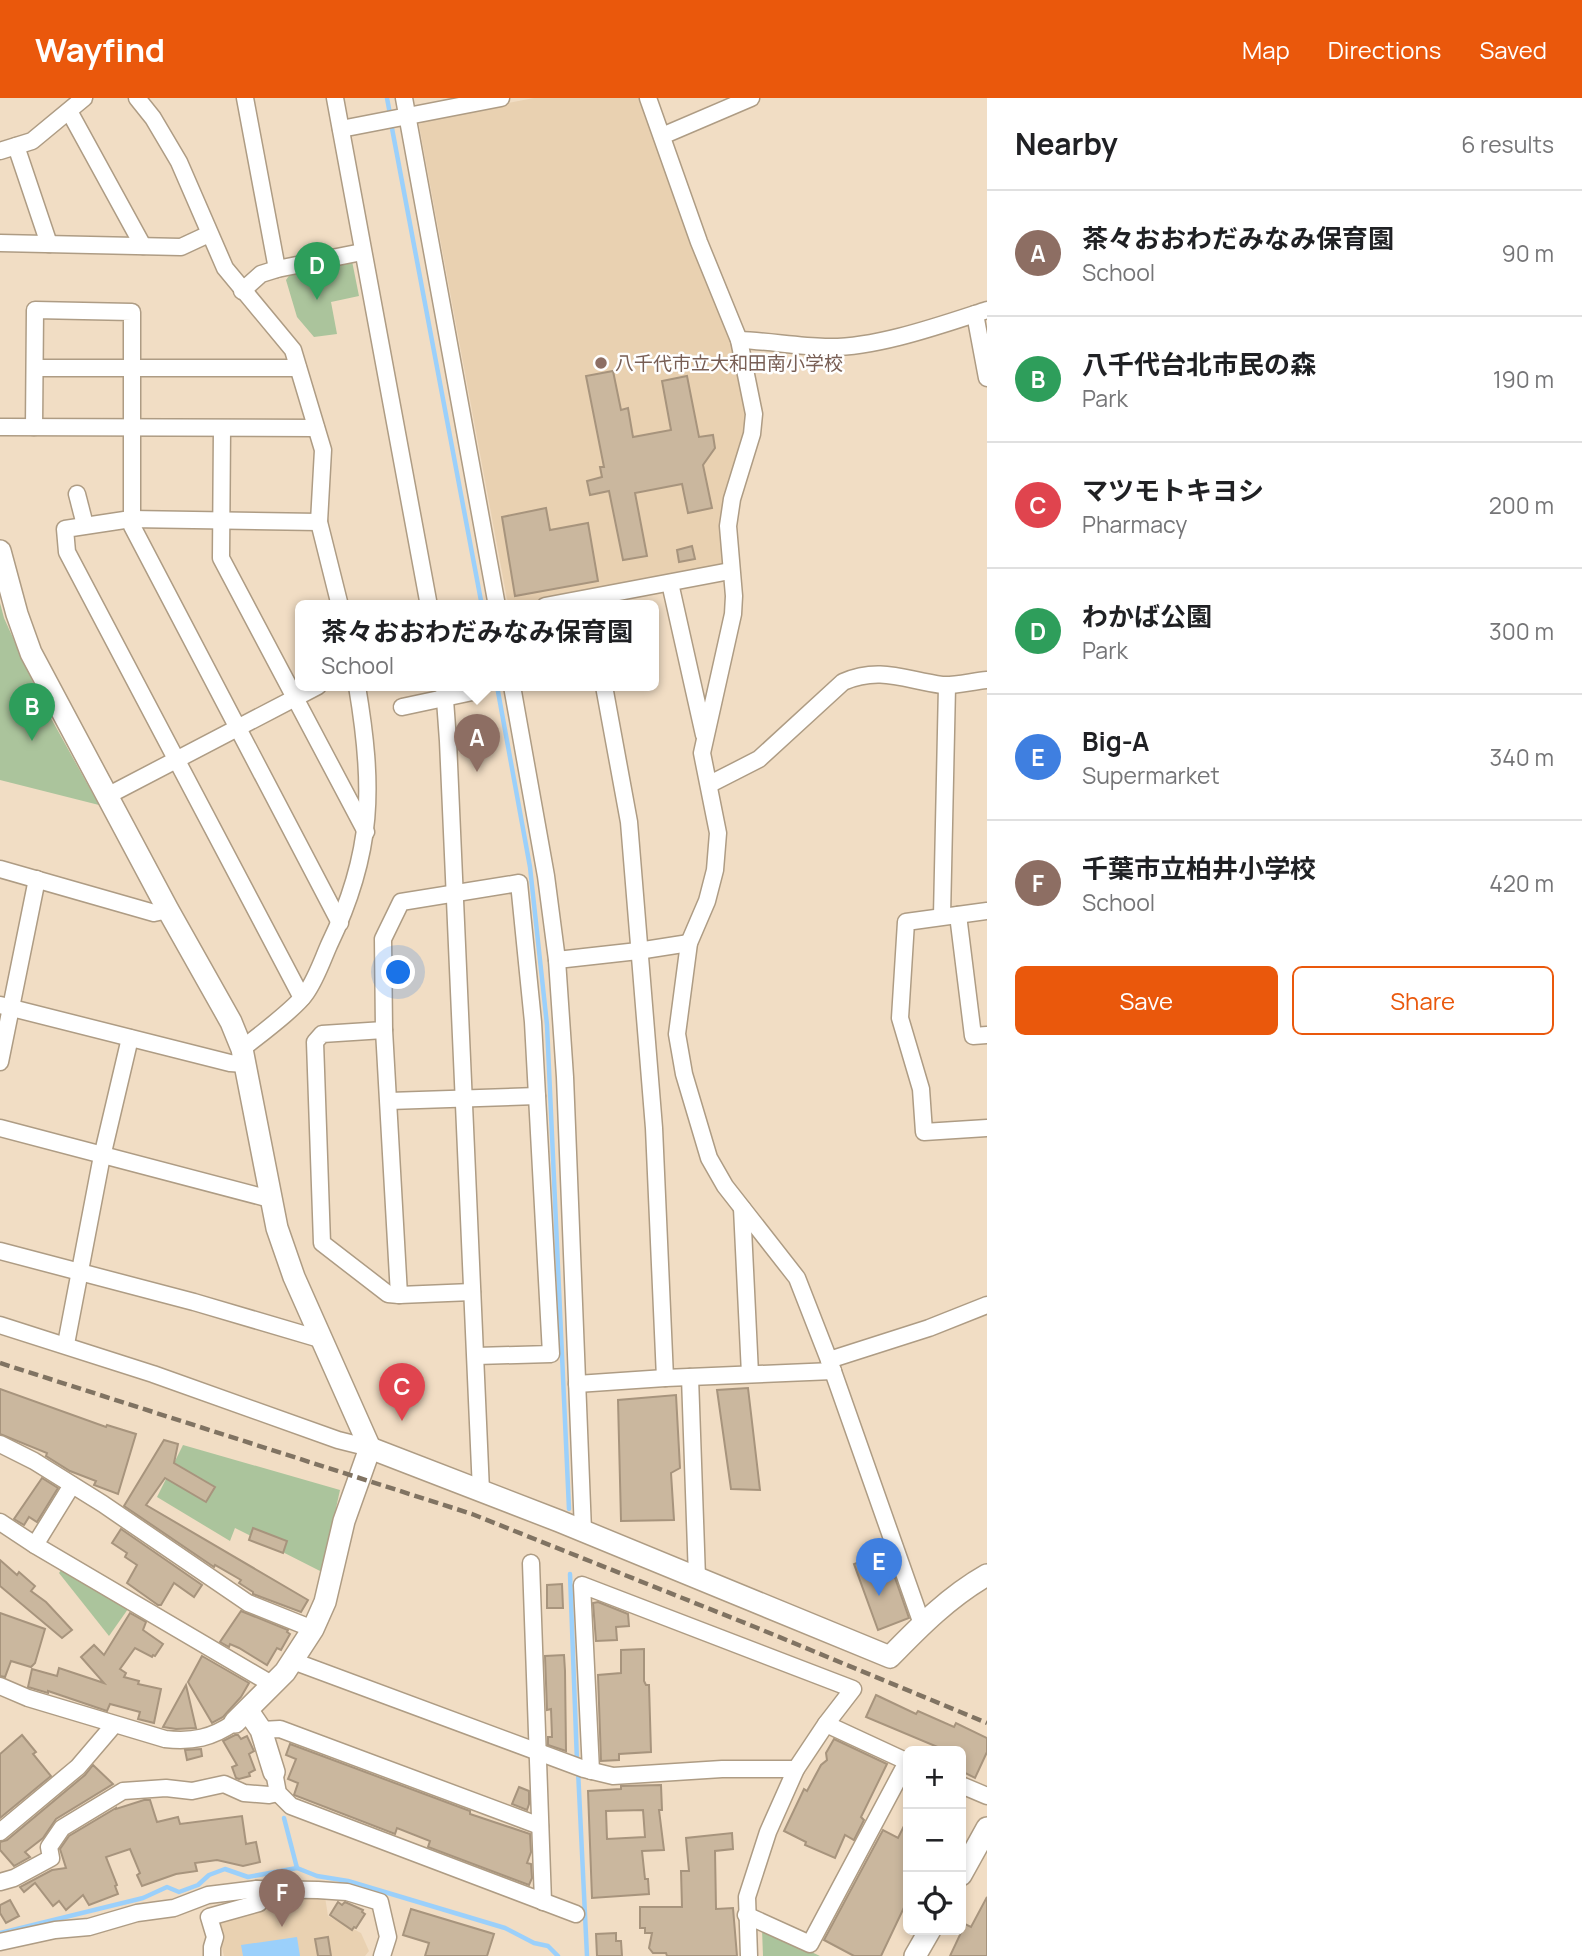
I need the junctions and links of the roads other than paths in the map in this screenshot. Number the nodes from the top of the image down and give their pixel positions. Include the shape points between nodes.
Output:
1 (85, 98) edge
2 (137, 98) edge
3 (245, 98) edge
4 (335, 98) edge
5 (404, 98) edge
6 (648, 98) edge
7 (751, 98) edge
8 (494, 99) edge
9 (69, 111) junction
10 (404, 117) junction
11 (341, 129) junction
12 (662, 136) junction
13 (16, 146) junction
14 (0, 151) edge
15 (209, 234) junction
16 (0, 243) edge
17 (49, 244) junction
18 (143, 246) junction
19 (362, 252) junction
20 (277, 269) junction
21 (242, 290) junction
22 (981, 312) edge
23 (739, 340) junction
24 (35, 368) junction
25 (298, 368) junction
26 (132, 369) junction
27 (987, 378) edge
28 (0, 427) edge
29 (34, 427) junction
30 (131, 427) junction
31 (316, 428) junction
32 (222, 429) junction
33 (77, 494) dead end
34 (131, 519) junction
35 (221, 520) junction
36 (319, 522) junction
37 (85, 525) junction
38 (0, 551) edge
39 (730, 571) junction
40 (670, 583) junction
41 (338, 600) edge
42 (428, 600) edge
43 (496, 600) edge
44 (597, 600) edge
45 (987, 680) edge
46 (947, 686) junction
47 (309, 691) edge
48 (358, 691) edge
49 (477, 691) dead end
50 (513, 691) edge
51 (605, 691) edge
52 (445, 692) edge
53 (296, 698) junction
54 (402, 707) dead end
55 (237, 729) junction
56 (705, 740) junction
57 (177, 760) junction
58 (710, 784) junction
59 (107, 796) junction
60 (366, 832) junction
61 (0, 869) edge
62 (37, 879) junction
63 (455, 893) junction
64 (168, 910) junction
65 (987, 911) edge
66 (950, 915) junction
67 (340, 923) junction
68 (689, 943) junction
69 (638, 951) junction
70 (557, 960) junction
71 (302, 998) junction
72 (5, 1007) edge
73 (384, 1030) junction
74 (987, 1035) edge
75 (130, 1038) junction
76 (244, 1057) junction
77 (0, 1062) edge
78 (537, 1096) junction
79 (464, 1098) junction
80 (389, 1101) junction
81 (0, 1128) edge
82 (987, 1128) edge
83 (103, 1155) junction
84 (270, 1199) junction
85 (742, 1208) junction
86 (0, 1251) edge
87 (80, 1272) junction
88 (472, 1292) junction
89 (398, 1295) junction
90 (987, 1305) edge
91 (0, 1325) edge
92 (323, 1340) junction
93 (66, 1344) junction
94 (475, 1356) junction
95 (831, 1365) junction
96 (750, 1374) junction
97 (691, 1377) junction
98 (665, 1378) junction
99 (577, 1384) junction
100 (0, 1444) edge
101 (370, 1448) junction
102 (72, 1485) junction
103 (481, 1491) junction
104 (0, 1522) edge
105 (583, 1531) junction
106 (34, 1545) junction
107 (531, 1563) dead end
108 (987, 1575) edge
109 (697, 1578) junction
110 (922, 1624) junction
111 (313, 1629) junction
112 (293, 1661) junction
113 (273, 1685) junction
114 (0, 1686) edge
115 (242, 1717) junction
116 (826, 1724) junction
117 (113, 1726) junction
118 (261, 1730) junction
119 (537, 1751) junction
120 (903, 1760) edge
121 (581, 1768) junction
122 (796, 1769) junction
123 (903, 1771) edge
124 (276, 1783) junction
125 (966, 1787) edge
126 (987, 1797) edge
127 (540, 1826) junction
128 (987, 1828) edge
129 (0, 1832) edge
130 (963, 1872) edge
131 (0, 1882) edge
132 (257, 1889) junction
133 (542, 1902) junction
134 (576, 1914) dead end
135 (746, 1915) junction
136 (927, 1935) edge
137 (0, 1942) edge
138 (212, 1956) edge
139 (382, 1956) edge
140 (749, 1956) edge
141 (915, 1956) edge

1 - 9 street
2 - 15 street via 179,162
3 - 20 street
4 - 11 street
5 - 10 street
6 - 12 street
7 - 12 street
8 - 10 street
9 - 13 street via 32,141
9 - 18 street
10 - 11 street
10 - 43 street
11 - 19 street
12 - 23 street
13 - 14 street
13 - 17 street
15 - 18 street via 181,247
15 - 21 street
16 - 17 street
17 - 18 street
19 - 20 street
19 - 42 street
20 - 21 street via 261,274
21 - 25 street via 293,350
22 - 23 street via 897,338 834,346
22 - 27 street
23 - 39 street via 755,439 732,499
24 - 26 street
24 - 26 street via 35,310 132,312
24 - 29 street
25 - 26 street
25 - 31 street
26 - 30 street
28 - 29 street
29 - 30 street
30 - 32 street
30 - 34 street
31 - 32 street
31 - 36 street via 323,450
32 - 35 street
33 - 37 street
34 - 35 street
34 - 37 street
34 - 55 street
35 - 36 street
35 - 53 street via 221,558
36 - 41 street
37 - 57 street via 65,529 67,552
38 - 59 street via 31,653
39 - 40 street
39 - 56 street via 733,614
40 - 44 street
40 - 56 street
45 - 46 street
46 - 58 street via 877,673 854,677 759,759
46 - 66 street
47 - 53 street
48 - 60 street via 366,749
49 - 52 street
50 - 70 street
51 - 69 street via 629,822
52 - 54 street
52 - 63 street
53 - 55 street
53 - 60 street
55 - 57 street
55 - 67 street
56 - 58 street via 702,753
57 - 59 street
57 - 71 street
58 - 68 street via 718,833 715,870
59 - 64 street
60 - 67 street
61 - 62 street
62 - 64 street via 154,913
62 - 72 street
63 - 73 street via 401,902 395,911 383,939
63 - 78 street via 519,883
63 - 79 street
64 - 76 street via 230,1022
65 - 66 street
66 - 74 street via 974,1036
66 - 82 street via 906,922 900,1018 921,1089 924,1132
67 - 71 street
68 - 69 street
68 - 85 street via 677,1034 684,1074 709,1157
69 - 70 street
69 - 98 street via 654,1128
70 - 99 street
71 - 76 street
72 - 75 street
72 - 77 street
73 - 80 street
73 - 89 street via 322,1034 316,1042 322,1242 388,1294
75 - 76 street via 230,1063
75 - 83 street
76 - 84 street
78 - 79 street
78 - 94 street via 551,1354
79 - 80 street
79 - 88 street
80 - 89 street
81 - 83 street
83 - 84 street
83 - 87 street
84 - 92 street via 294,1277
85 - 95 street via 797,1278
85 - 96 street
86 - 87 street
87 - 92 street
87 - 93 street
88 - 89 street
88 - 94 street
90 - 95 street
91 - 93 street
92 - 101 street
93 - 101 street
94 - 103 street
95 - 96 street
95 - 110 street
96 - 97 street
97 - 98 street
97 - 109 street
98 - 99 street
99 - 105 street
100 - 102 street
101 - 103 street
101 - 111 street
102 - 106 street
102 - 111 street via 248,1603
103 - 105 street
104 - 106 street
105 - 109 street
106 - 113 street
107 - 119 street
108 - 110 street
109 - 110 street via 890,1657
111 - 112 street
112 - 113 street
112 - 119 street
113 - 115 street
114 - 117 street
115 - 117 street via 202,1740 165,1740
115 - 118 street
116 - 120 street
116 - 121 street via 853,1689 582,1585
116 - 122 street
117 - 129 street via 78,1767
118 - 124 street
118 - 127 street via 280,1729
119 - 121 street
119 - 127 street
121 - 122 street via 613,1776
122 - 135 street via 753,1874
123 - 135 street via 810,1944
124 - 131 street via 269,1795 244,1793 224,1784 192,1791 123,1791 62,1828 49,1847 51,1858
124 - 133 street via 290,1806
125 - 126 street
127 - 133 street
128 - 130 street
132 - 137 street via 208,1895 174,1908
132 - 138 street via 259,1903 209,1917 215,1937
132 - 139 street via 347,1892 380,1902 388,1937
133 - 134 street
135 - 140 street
136 - 141 street

